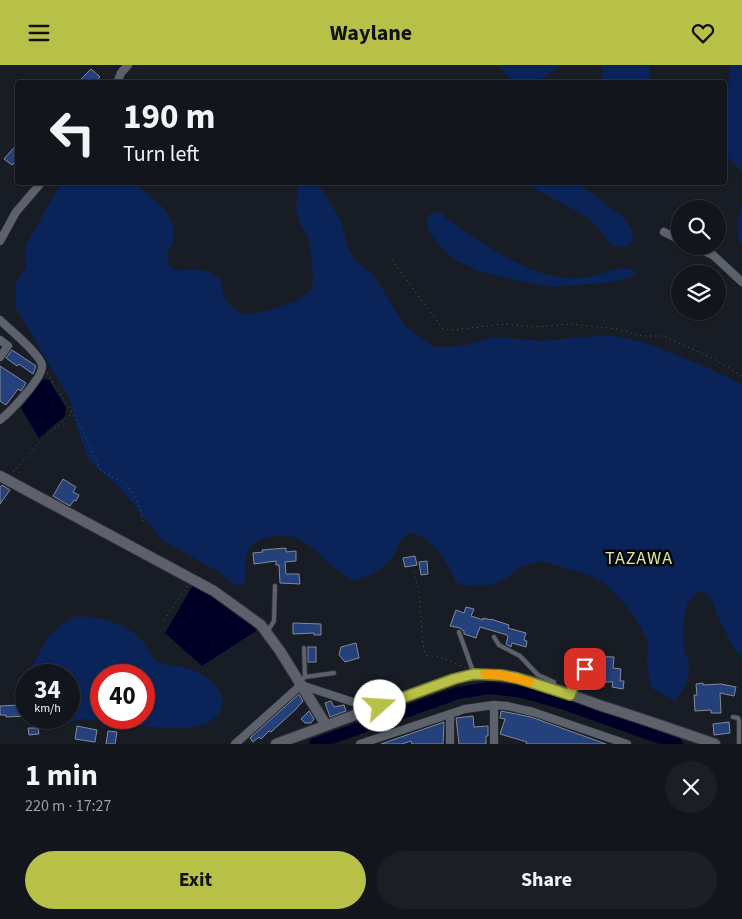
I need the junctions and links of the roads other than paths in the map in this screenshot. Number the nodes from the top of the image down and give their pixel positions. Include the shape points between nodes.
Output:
1 (128, 65) edge
2 (118, 80) edge
3 (39, 185) edge
4 (664, 232) dead end
5 (671, 236) edge
6 (0, 241) edge
7 (713, 255) edge
8 (742, 282) edge
9 (0, 320) edge
10 (0, 340) edge
11 (0, 357) edge
12 (0, 419) edge
13 (3, 478) edge
14 (275, 586) dead end
15 (459, 632) dead end
16 (267, 633) junction
17 (494, 637) dead end
18 (304, 648) dead end
19 (585, 669) dead end
20 (334, 673) dead end
21 (473, 675) junction
22 (302, 681) junction
23 (554, 689) junction
24 (570, 695) junction
25 (494, 705) junction
26 (380, 706) junction
27 (450, 714) junction
28 (733, 717) dead end
29 (326, 725) junction
30 (235, 744) edge
31 (276, 744) edge
32 (360, 744) edge
33 (450, 744) edge
34 (494, 744) edge
35 (627, 744) edge
36 (715, 744) edge
37 (739, 744) edge

1 - 2 street
3 - 6 street via 16,212
4 - 5 street
7 - 8 street
9 - 12 street via 39,358 42,368 16,404
10 - 11 street via 8,346
13 - 16 street via 230,601
14 - 16 lane via 274,621
15 - 21 lane
16 - 22 street
17 - 23 lane via 500,645 520,656 538,675 554,682
18 - 22 lane
19 - 24 lane via 579,671
20 - 22 lane
21 - 23 street via 501,675
21 - 26 street
22 - 26 street via 353,702
22 - 29 street
22 - 30 street
23 - 24 street
24 - 36 street
25 - 27 street
25 - 34 street
25 - 35 street via 533,712
26 - 29 street
27 - 32 street
27 - 33 street
28 - 37 lane via 739,721
29 - 31 street

